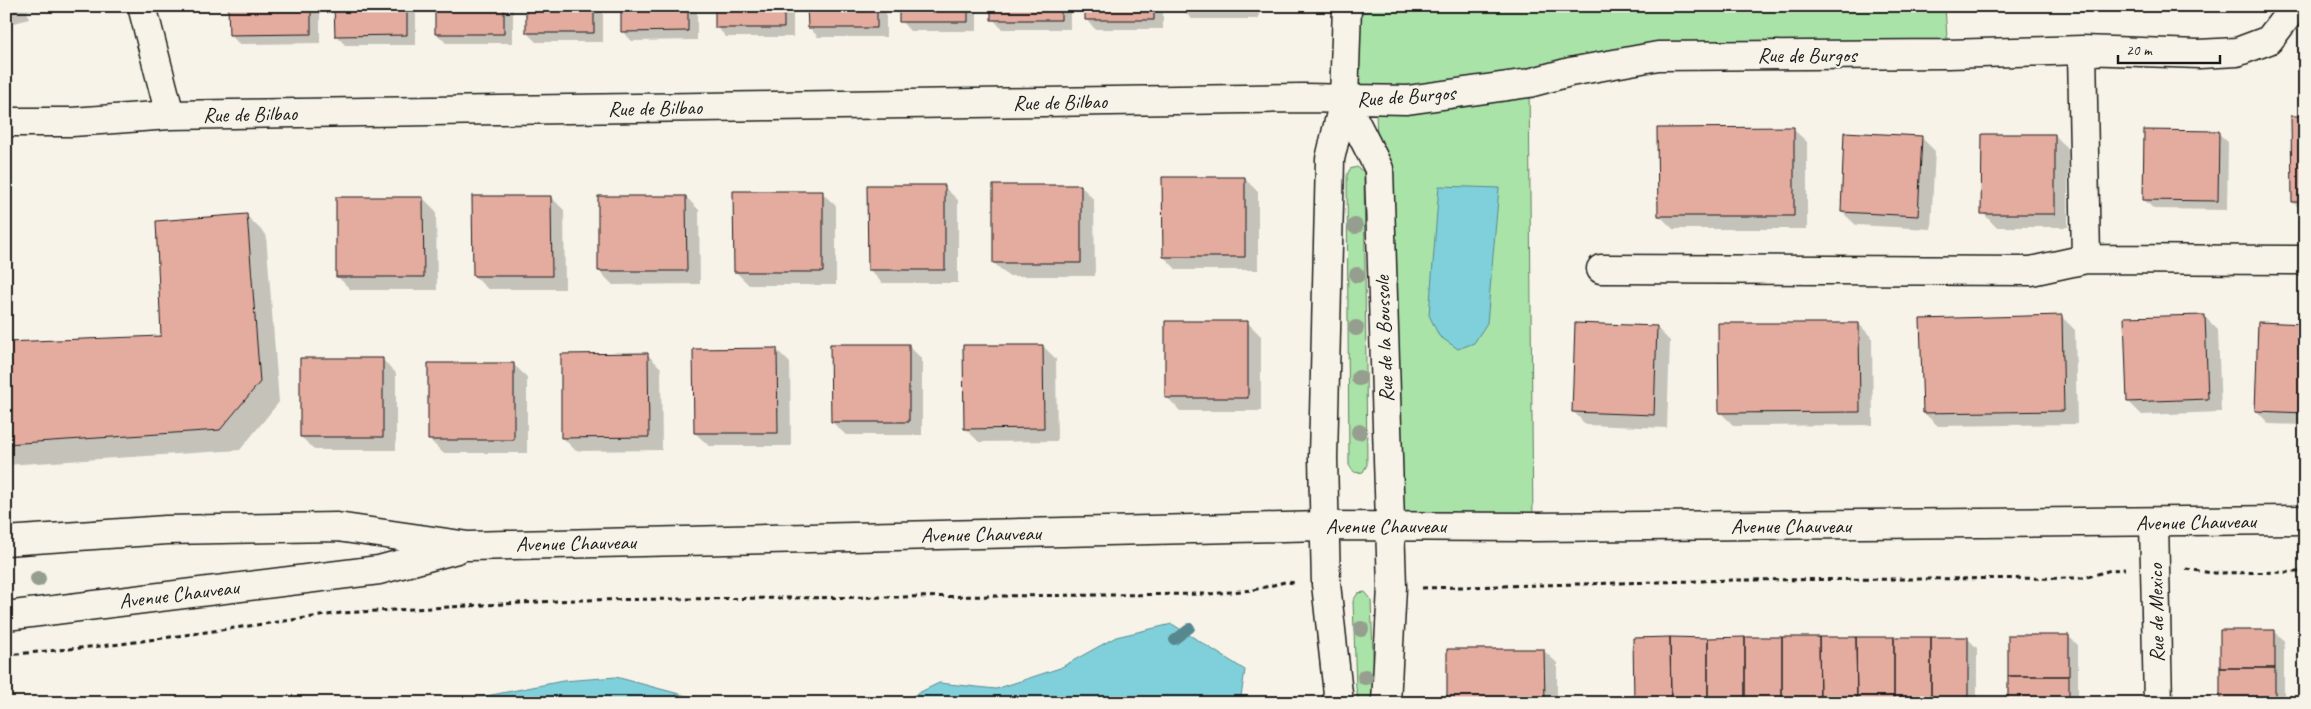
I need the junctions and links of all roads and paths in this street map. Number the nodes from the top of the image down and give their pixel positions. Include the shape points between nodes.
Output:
1 (142, 6) edge
2 (1347, 6) edge
3 (2295, 6) edge
4 (2082, 50) junction
5 (1304, 98) joint
6 (1344, 100) junction
7 (170, 115) junction
8 (6, 122) edge
9 (2086, 260) junction
10 (2305, 260) edge
11 (1601, 269) dead end
12 (2305, 520) edge
13 (2154, 524) junction
14 (1391, 525) junction
15 (1324, 526) junction
16 (6, 541) edge
17 (468, 546) junction
18 (2188, 569) dead end
19 (2111, 570) dead end
20 (2305, 572) edge
21 (1294, 583) dead end
22 (1405, 588) junction
23 (6, 616) edge
24 (6, 655) edge
25 (1338, 703) edge
26 (1386, 703) edge
27 (2158, 703) edge

1 - 7 street
2 - 6 street, Rue de la Boussole
3 - 4 street, Rue de Burgos via 2269,40 2237,52
4 - 6 street, Rue de Burgos via 1658,56 1529,83 1407,100
4 - 9 street
5 - 6 street, Rue de Burgos
5 - 7 street, Rue de Bilbao
6 - 14 street, Rue de la Boussole via 1379,168
6 - 15 street, Rue de la Boussole via 1330,159
7 - 8 street, Rue de Bilbao via 72,122
9 - 10 street
9 - 11 street via 2032,270
12 - 13 street, Avenue Chauveau
13 - 14 street, Avenue Chauveau
13 - 27 street, Rue de Mexico
14 - 15 street, Avenue Chauveau
14 - 22 street, Rue de la Boussole
15 - 17 street, Avenue Chauveau
15 - 25 street, Rue de la Boussole via 1326,584
16 - 17 street, Avenue Chauveau via 166,530 337,527
17 - 23 street, Avenue Chauveau via 379,570
18 - 20 path via 2212,573
19 - 22 path via 2084,578 1737,580
21 - 24 path via 1208,594 576,600 361,612 121,644
22 - 26 street, Rue de la Boussole

